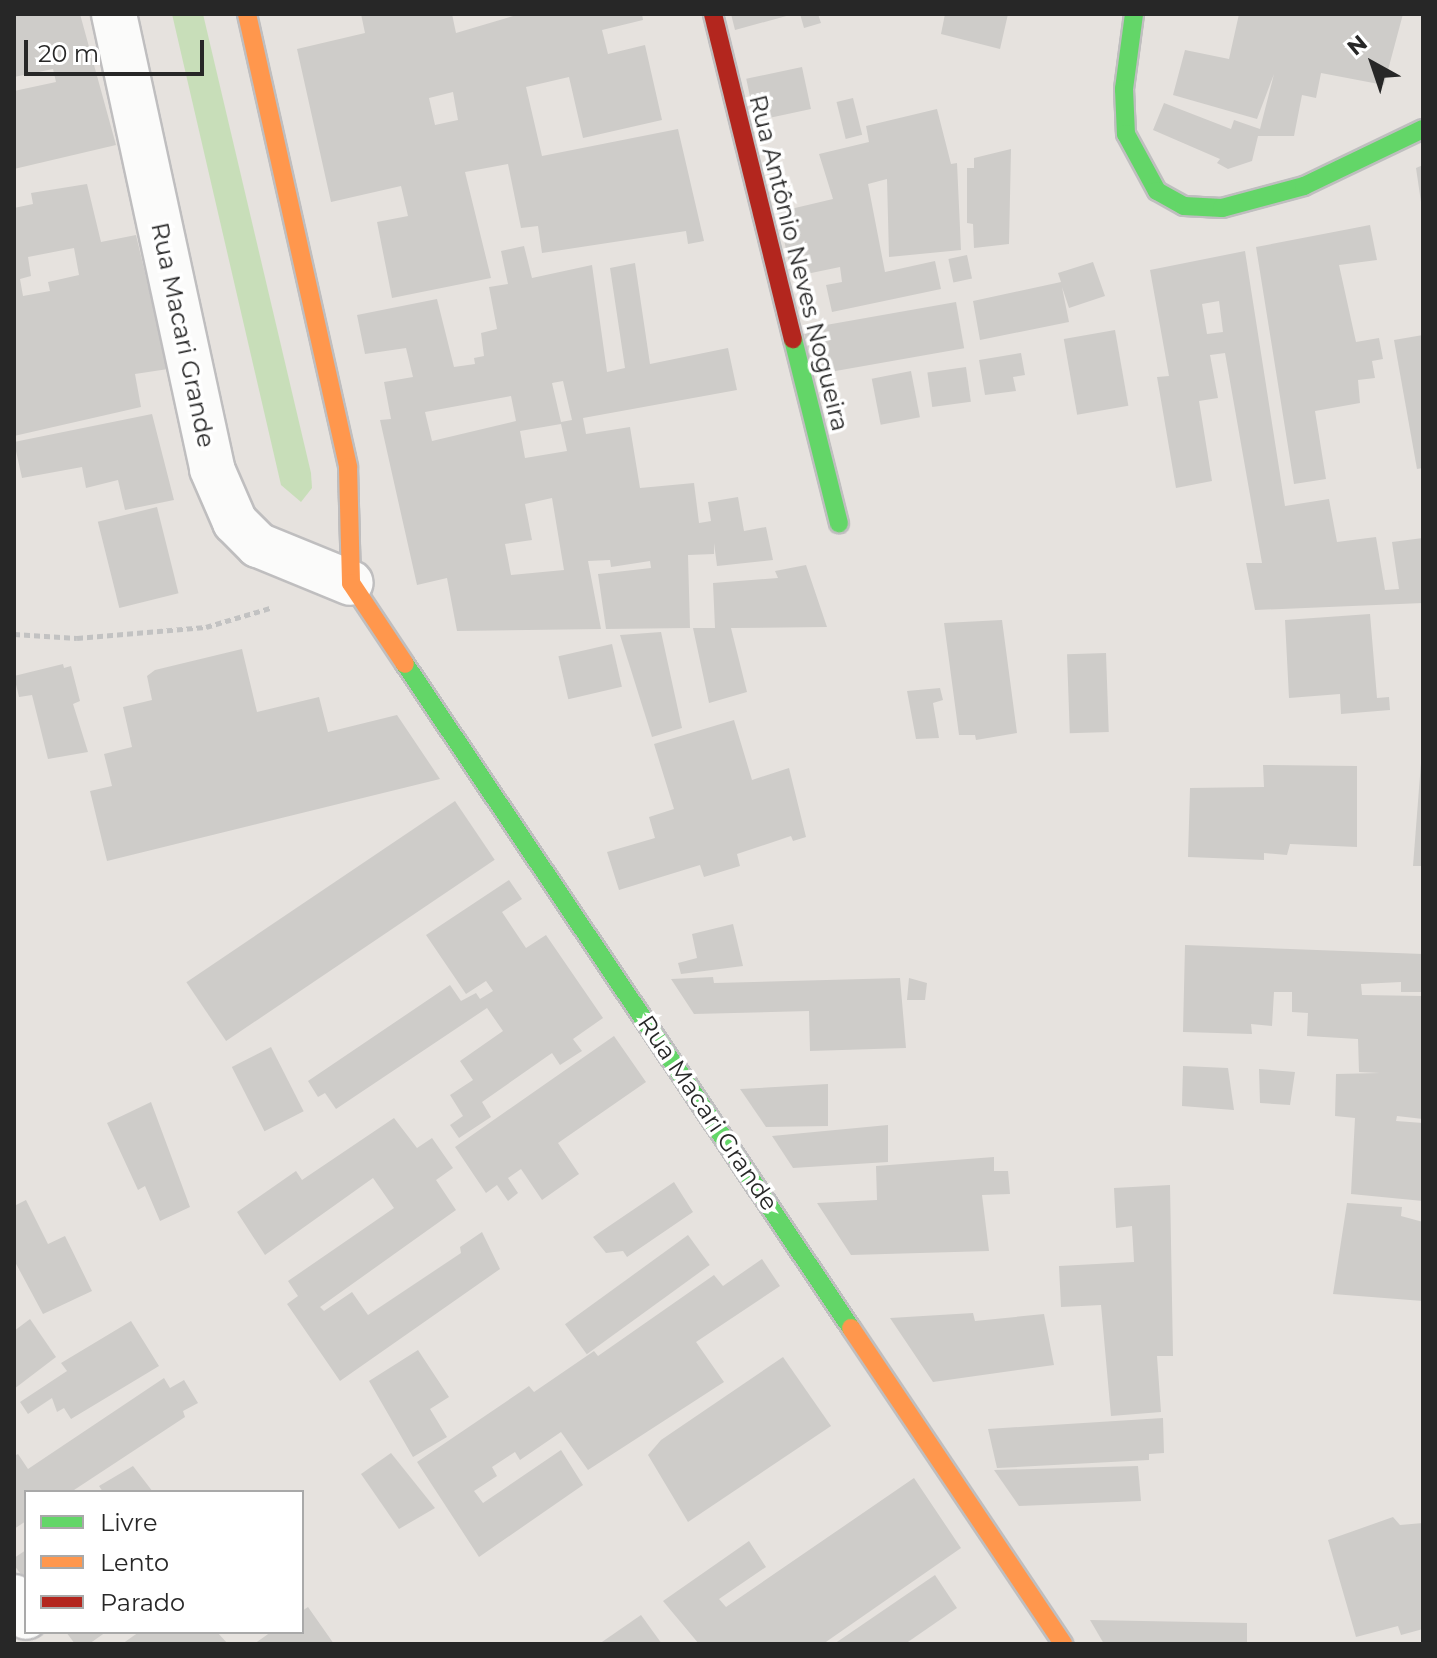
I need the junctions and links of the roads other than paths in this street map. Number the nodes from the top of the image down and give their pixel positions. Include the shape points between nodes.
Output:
1 (114, 14) edge
2 (247, 14) edge
3 (713, 14) edge
4 (1134, 14) edge
5 (1423, 129) edge
6 (839, 523) dead end
7 (351, 583) junction
8 (1063, 1644) edge

1 - 7 street, Rua Macari Grande via 212,469 235,522 258,545
2 - 7 street via 348,467
3 - 6 street, Rua Antônio Neves Nogueira
4 - 5 street via 1124,89 1126,134 1157,191 1184,206 1222,208 1304,186
7 - 8 street, Rua Macari Grande

